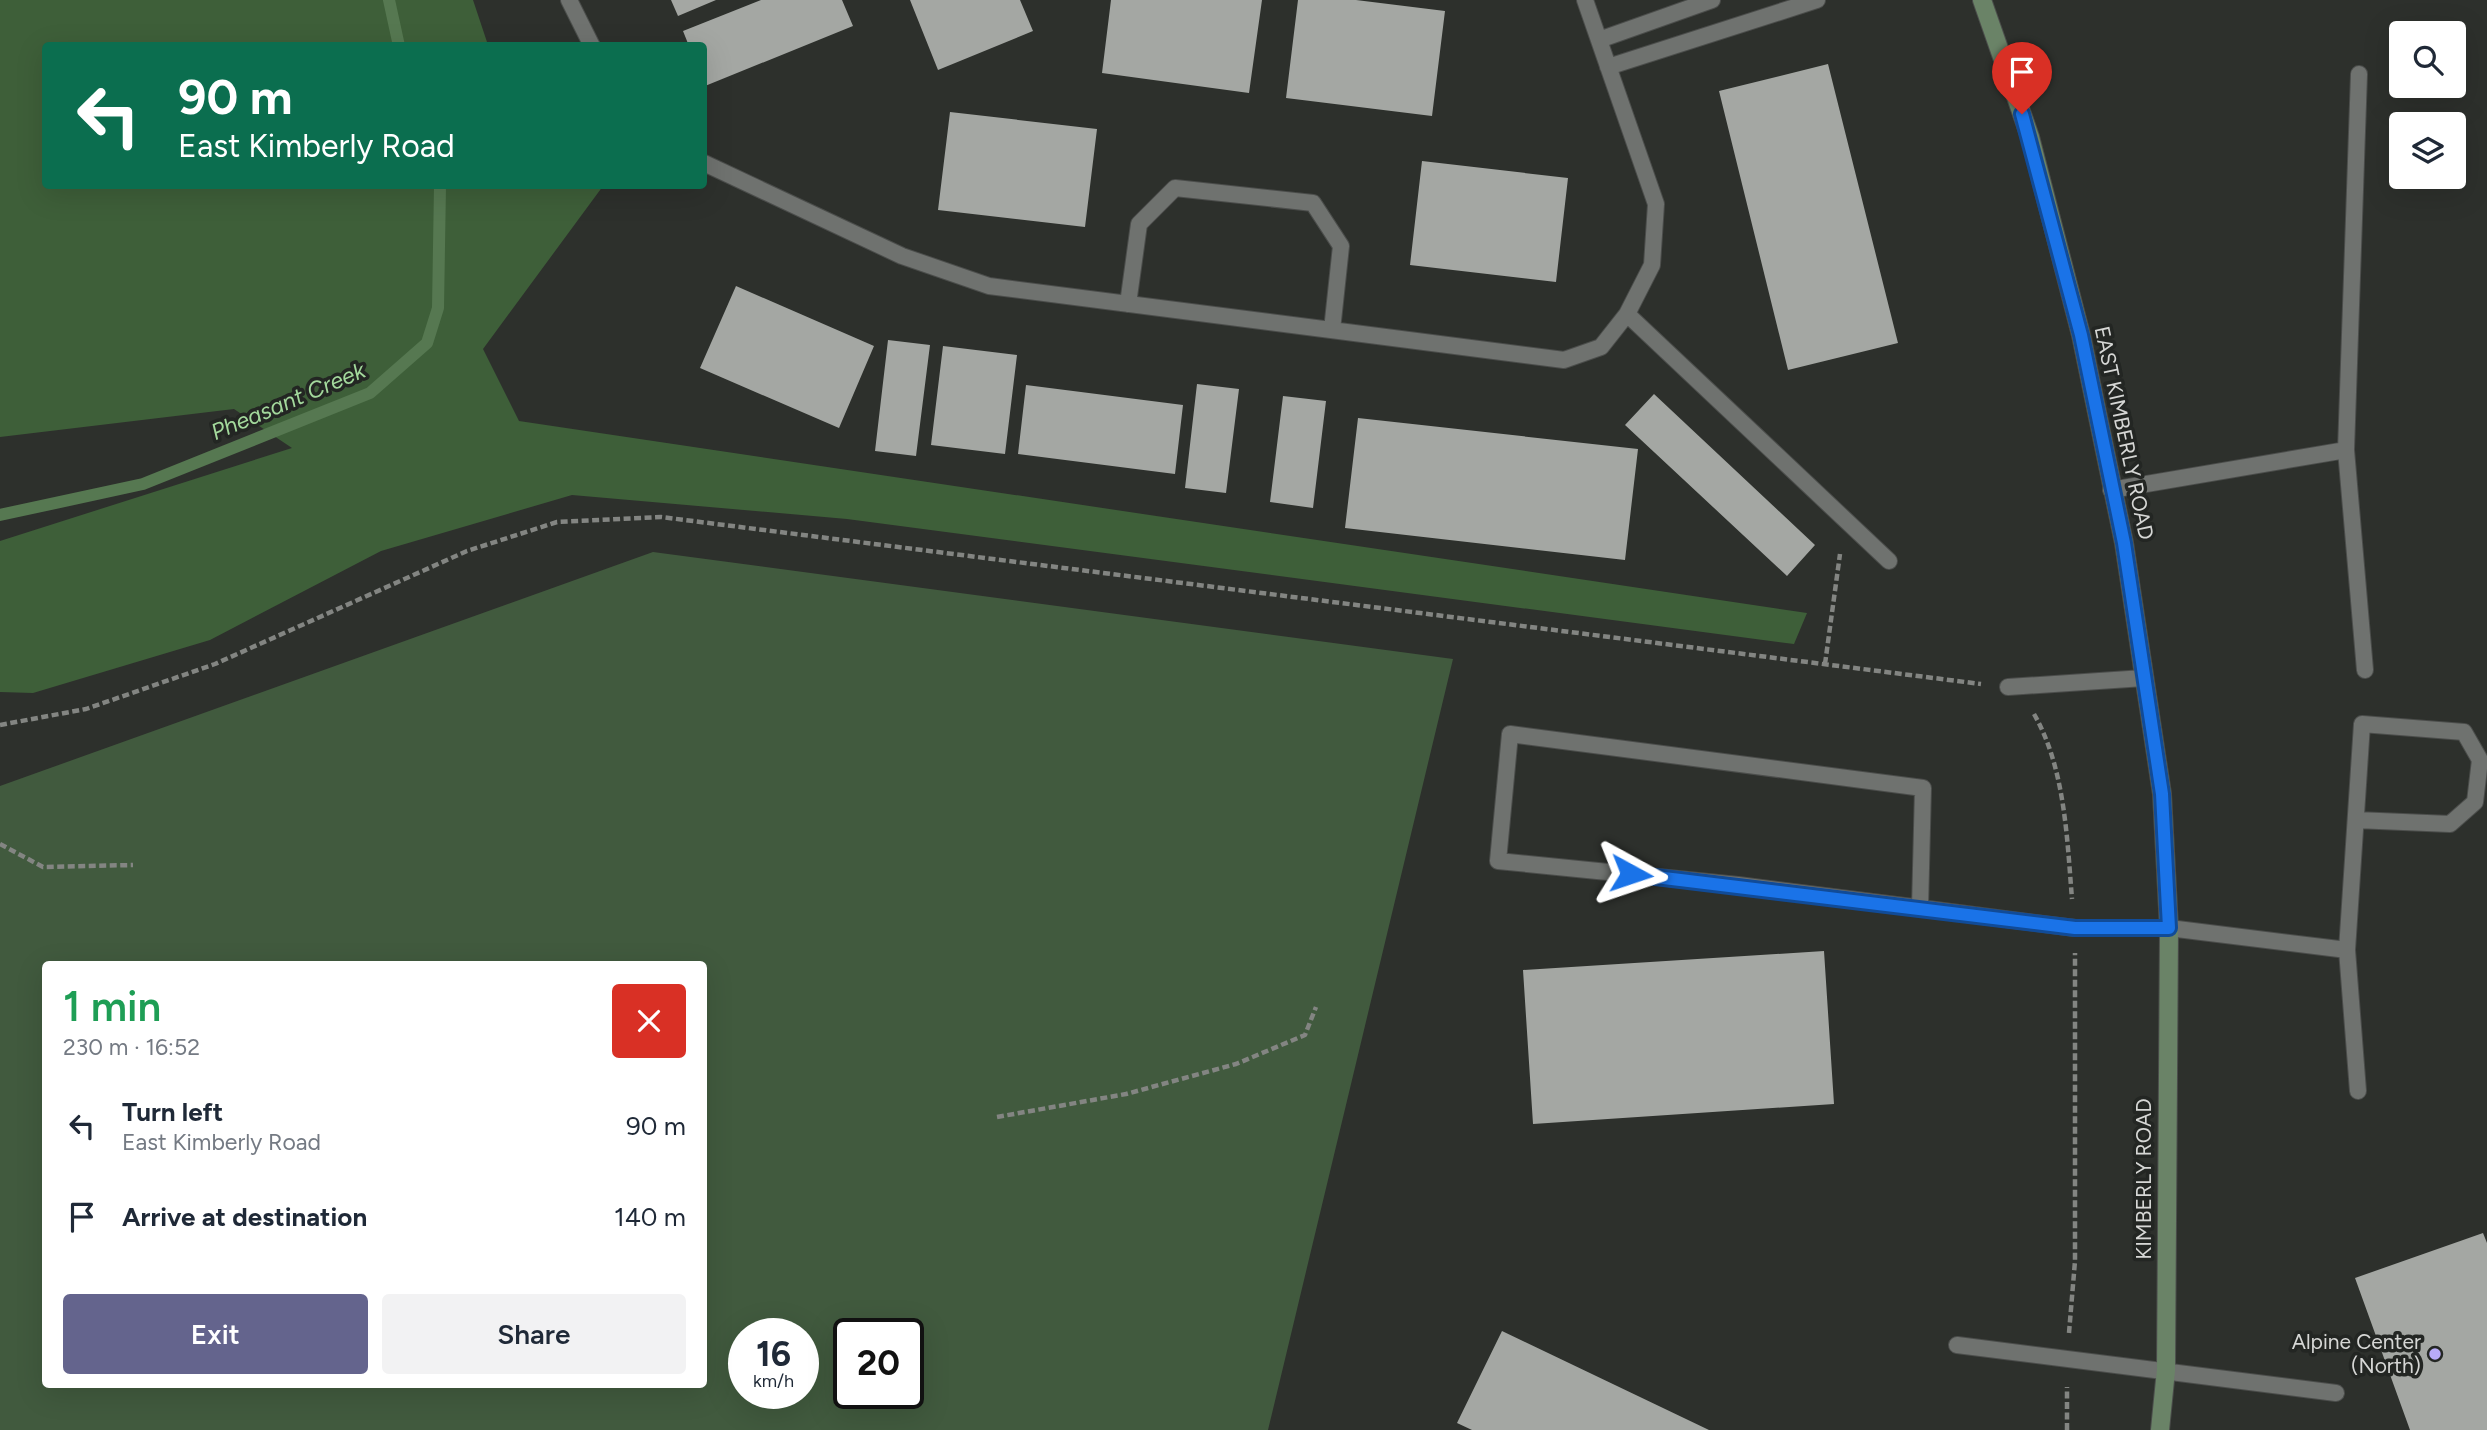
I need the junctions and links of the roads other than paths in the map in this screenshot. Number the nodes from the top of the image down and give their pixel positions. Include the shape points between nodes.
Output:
1 (569, 0) edge
2 (1585, 0) edge
3 (1712, 0) edge
4 (1817, 0) edge
5 (1982, 0) edge
6 (1599, 40) junction
7 (590, 42) edge
8 (1608, 67) junction
9 (2358, 74) dead end
10 (707, 164) edge
11 (1128, 304) junction
12 (1627, 314) junction
13 (1332, 330) junction
14 (2346, 450) junction
15 (2111, 490) junction
16 (1889, 561) dead end
17 (2365, 670) dead end
18 (2144, 678) junction
19 (2008, 687) road end
20 (2356, 820) junction
21 (1920, 908) junction
22 (2169, 928) junction
23 (2347, 950) junction
24 (2358, 1091) dead end
25 (1957, 1345) dead end
26 (2166, 1370) junction
27 (2336, 1393) dead end
28 (2160, 1430) edge

1 - 7 lane
2 - 6 lane
3 - 6 lane
4 - 8 lane
5 - 15 main road, EAST KIMBERLY ROAD via 2031,137 2081,335
6 - 8 lane
8 - 12 lane via 1656,204 1651,265
9 - 14 lane
10 - 11 lane via 902,256 989,286
11 - 13 lane
11 - 13 lane via 1139,224 1175,187 1313,203 1341,246
12 - 13 lane via 1601,346 1564,360
12 - 16 lane
14 - 15 lane
14 - 17 lane
15 - 18 main road, EAST KIMBERLY ROAD via 2124,543
18 - 19 lane
18 - 22 main road, EAST KIMBERLY ROAD via 2162,794
20 - 20 lane via 2362,724 2464,732 2480,761 2475,802 2450,824
20 - 23 lane
21 - 21 lane via 1498,861 1510,734 1923,788
21 - 22 lane via 2075,928
22 - 23 lane
22 - 26 main road, KIMBERLY ROAD
23 - 24 lane
25 - 26 lane
26 - 27 lane
26 - 28 main road, KIMBERLY ROAD

